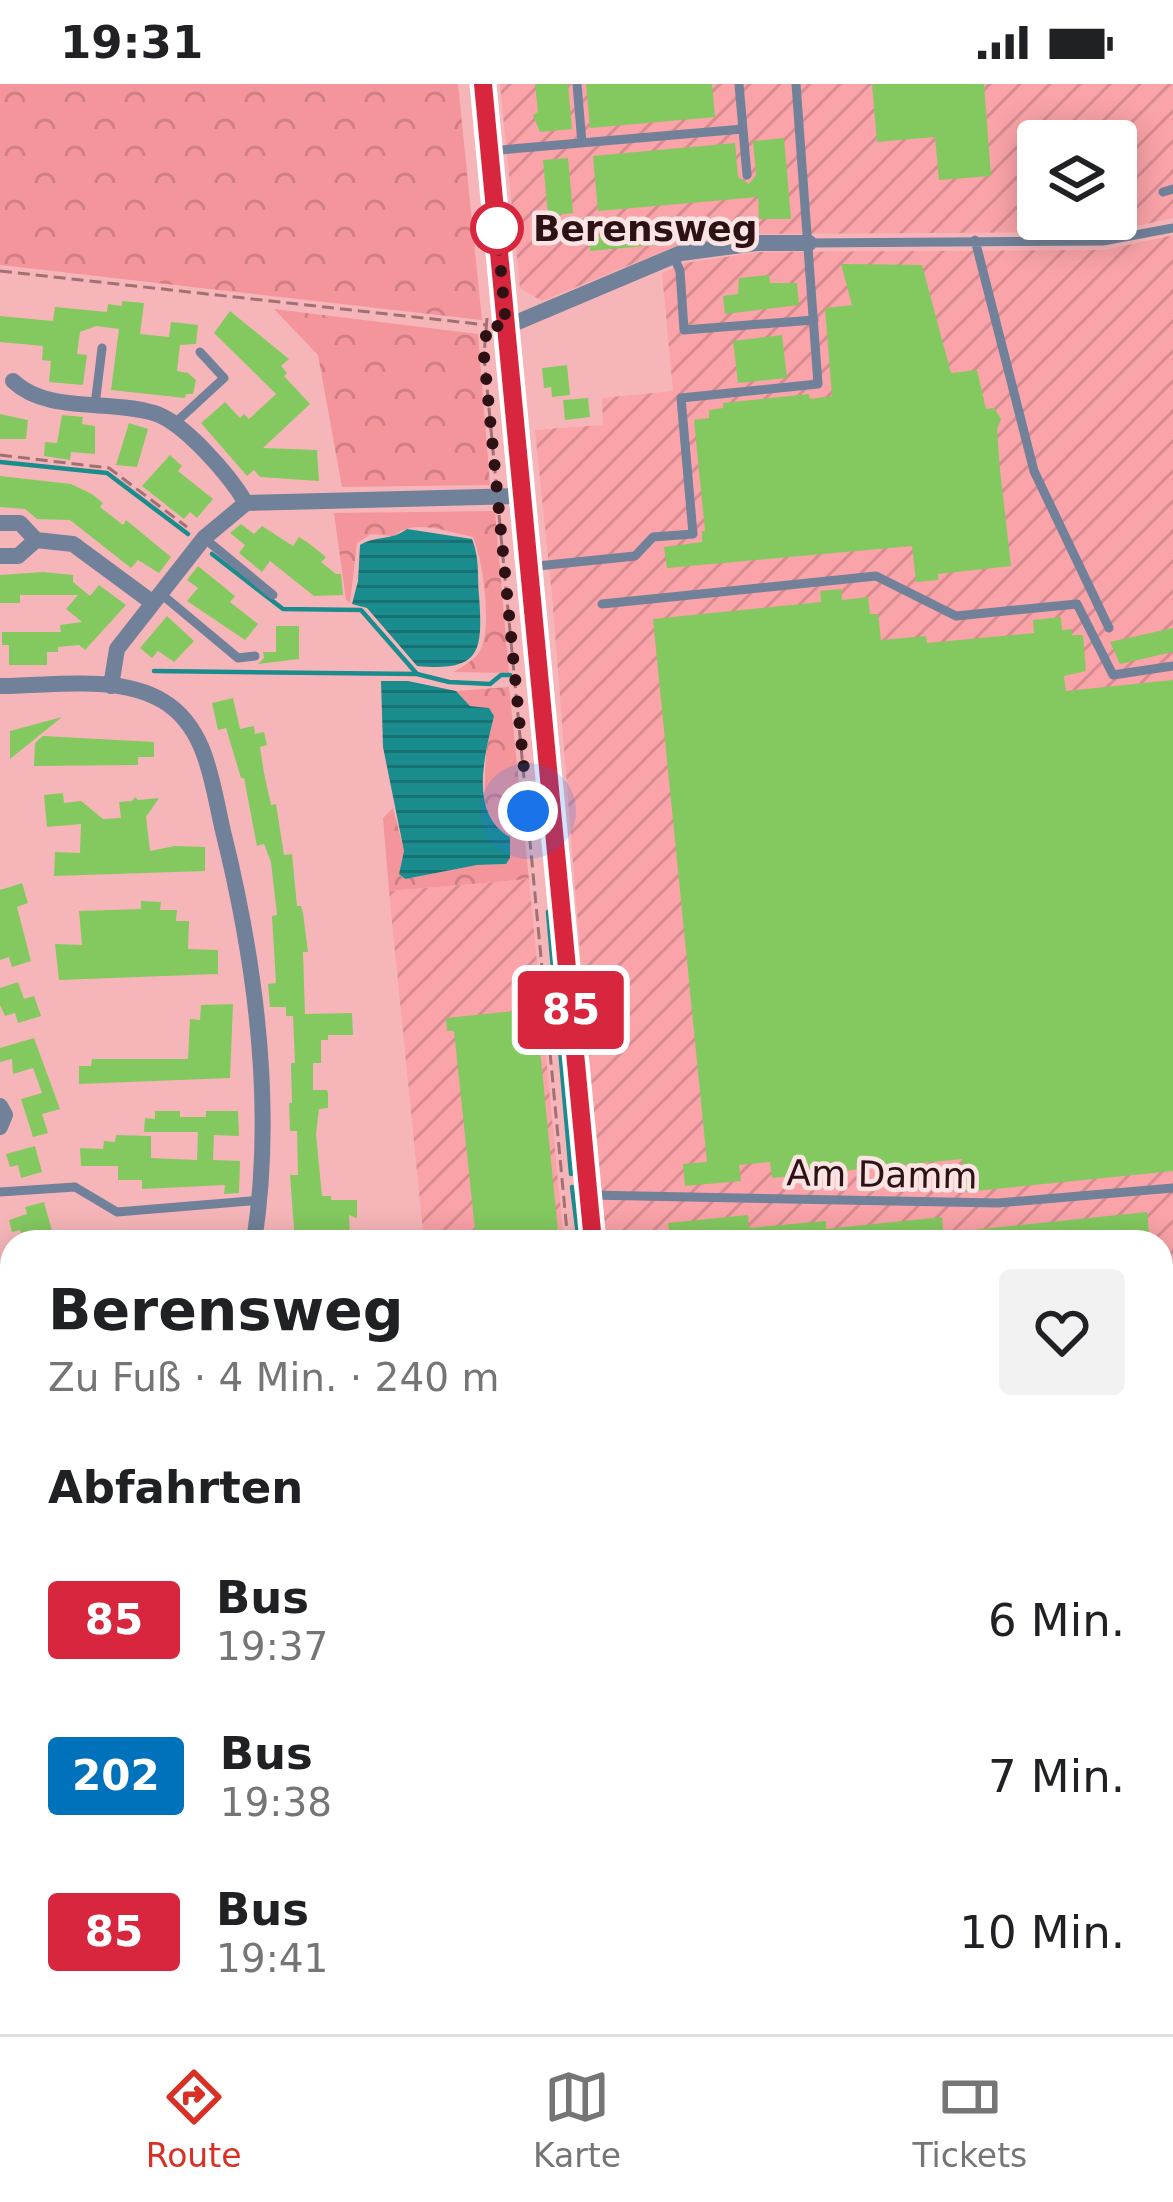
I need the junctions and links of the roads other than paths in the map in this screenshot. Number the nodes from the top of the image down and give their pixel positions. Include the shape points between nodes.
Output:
1 (483, 84) edge
2 (577, 84) edge
3 (739, 84) edge
4 (796, 84) edge
5 (743, 129) junction
6 (582, 143) junction
7 (489, 152) junction
8 (747, 176) dead end
9 (1173, 228) edge
10 (976, 241) junction
11 (809, 243) junction
12 (674, 257) junction
13 (814, 320) junction
14 (506, 327) junction
15 (102, 348) dead end
16 (200, 352) dead end
17 (13, 381) dead end
18 (95, 404) junction
19 (176, 423) junction
20 (522, 496) junction
21 (246, 502) junction
22 (0, 523) edge
23 (203, 539) junction
24 (36, 540) junction
25 (0, 556) edge
26 (528, 567) junction
27 (273, 595) dead end
28 (157, 598) junction
29 (602, 604) dead end
30 (1109, 628) dead end
31 (255, 656) dead end
32 (1173, 666) edge
33 (0, 686) edge
34 (111, 686) junction
35 (0, 1106) edge
36 (0, 1127) edge
37 (1173, 1188) edge
38 (0, 1192) edge
39 (589, 1195) junction
40 (261, 1200) junction
41 (256, 1230) edge
42 (592, 1230) edge

1 - 7 street
2 - 6 lane
3 - 5 lane
4 - 11 lane
5 - 6 lane
5 - 8 lane
6 - 7 lane
7 - 14 street
9 - 10 lane via 1103,241
10 - 11 lane
10 - 30 lane via 1034,471
11 - 12 street
11 - 13 lane
12 - 13 lane via 683,330
12 - 14 street
13 - 26 lane via 818,384 681,398 693,534 653,537 635,556
14 - 20 street
15 - 18 lane
16 - 19 lane via 224,378
17 - 18 street via 30,397
18 - 19 street
19 - 21 street
20 - 21 street
20 - 26 street
21 - 23 street
22 - 24 street via 20,524
23 - 27 lane
23 - 28 street
24 - 25 street via 18,556
24 - 28 street via 73,544
26 - 39 street
28 - 31 lane via 238,658
28 - 34 street via 117,649
29 - 32 lane via 876,576 956,616 1077,604 1113,675
33 - 34 street
34 - 40 street via 165,702 204,752 254,988
35 - 36 street
37 - 39 lane, Am Damm via 998,1203
38 - 40 lane via 75,1187 117,1211
39 - 42 street
40 - 41 street

